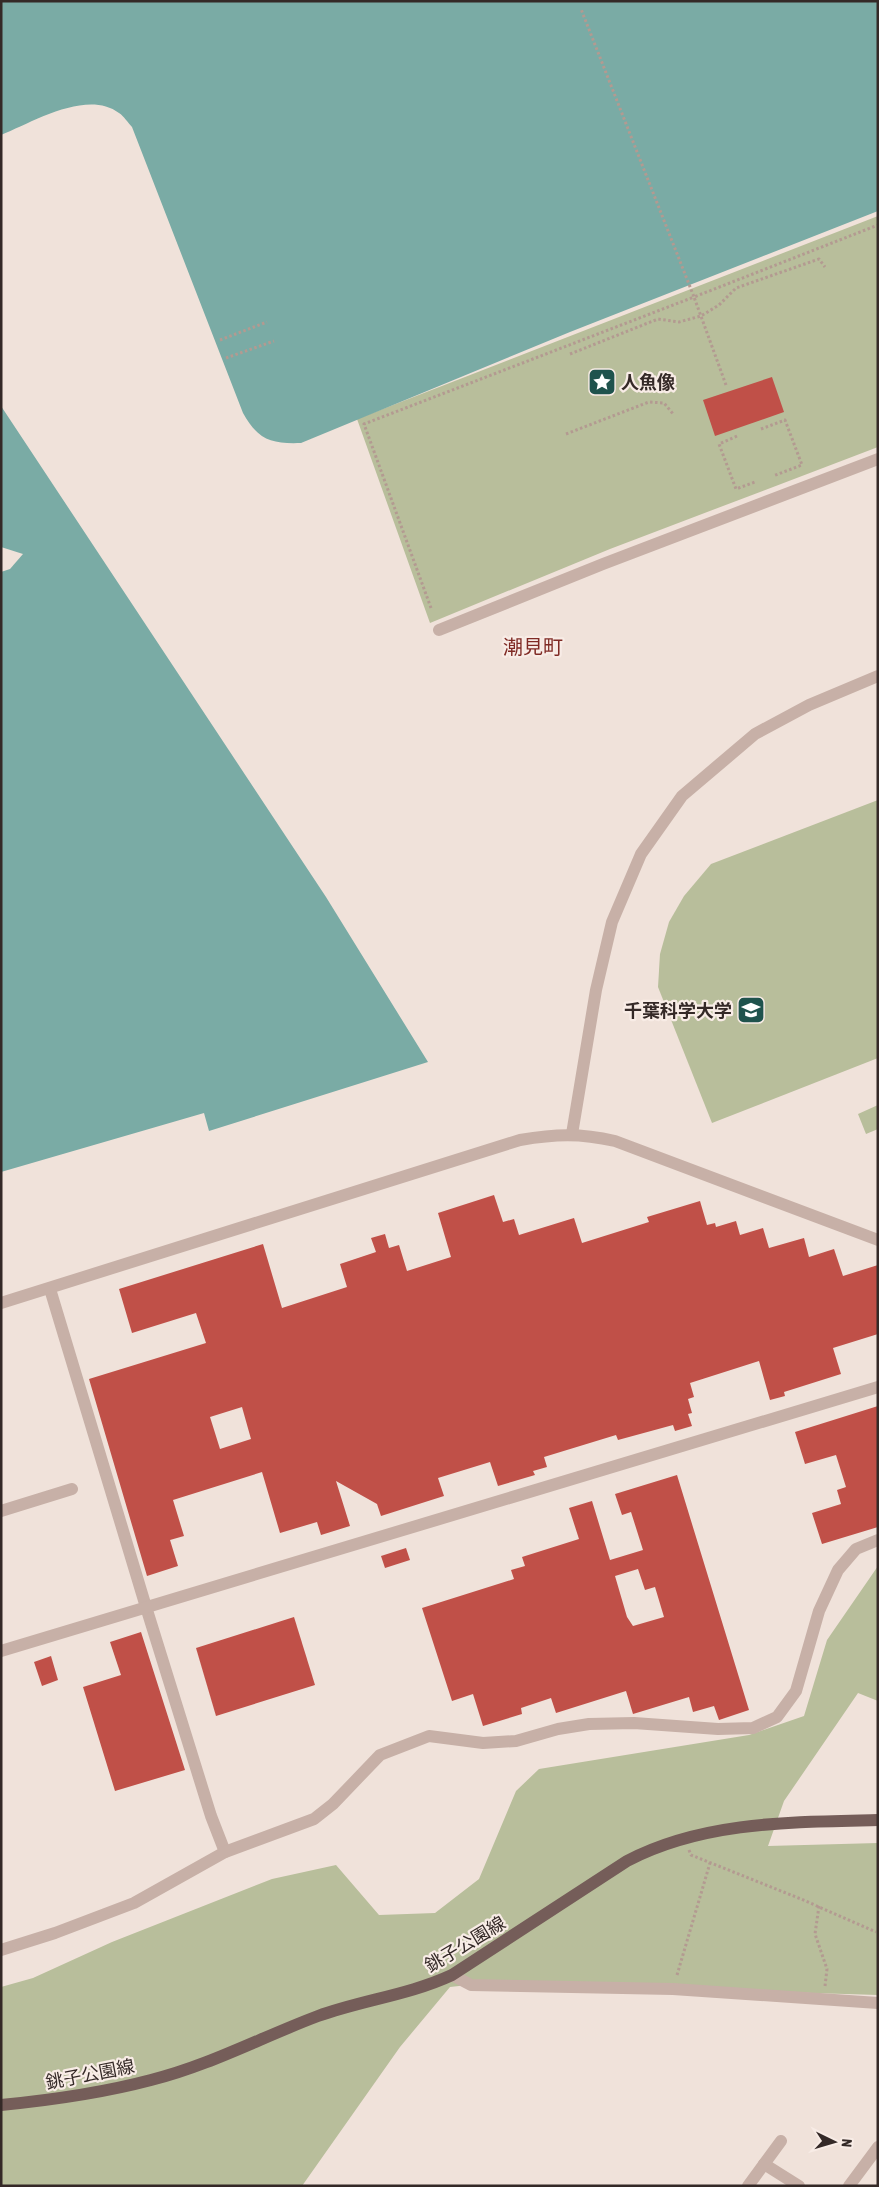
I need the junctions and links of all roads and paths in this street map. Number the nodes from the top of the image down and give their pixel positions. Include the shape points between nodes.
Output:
1 (581, 10) dead end
2 (878, 224) edge
3 (825, 267) dead end
4 (694, 297) junction
5 (701, 316) junction
6 (267, 322) dead end
7 (220, 340) dead end
8 (274, 340) dead end
9 (570, 354) dead end
10 (226, 358) dead end
11 (726, 385) dead end
12 (674, 415) dead end
13 (761, 429) dead end
14 (566, 434) dead end
15 (737, 436) dead end
16 (878, 460) edge
17 (773, 476) dead end
18 (754, 482) dead end
19 (431, 608) dead end
20 (439, 630) dead end
21 (878, 676) edge
22 (572, 1134) junction
23 (878, 1240) edge
24 (50, 1289) junction
25 (1, 1303) edge
26 (878, 1386) edge
27 (72, 1489) dead end
28 (1, 1512) edge
29 (878, 1540) edge
30 (146, 1607) junction
31 (1, 1651) edge
32 (878, 1820) edge
33 (684, 1838) junction
34 (225, 1852) junction
35 (710, 1863) junction
36 (818, 1906) junction
37 (876, 1932) dead end
38 (1, 1950) edge
39 (452, 1975) junction
40 (676, 1980) dead end
41 (824, 1999) junction
42 (878, 2003) edge
43 (1, 2105) edge
44 (781, 2141) dead end
45 (878, 2147) edge
46 (764, 2164) junction
47 (748, 2186) edge
48 (799, 2186) edge
49 (849, 2186) edge

1 - 4 path
2 - 4 path
3 - 5 path via 819,259 736,288 719,305
4 - 5 path
4 - 19 path via 364,424
5 - 9 path via 679,322 658,319
5 - 11 path
6 - 7 path
8 - 10 path
12 - 14 path via 664,403 649,402
13 - 17 path via 785,420 802,465
15 - 18 path via 719,444 736,489
16 - 20 street
21 - 22 street via 809,705 755,734 682,796 640,854 610,932 596,990
22 - 23 street via 615,1141
22 - 24 street via 520,1140
24 - 25 street
24 - 30 street
26 - 30 street
27 - 28 street
29 - 34 street via 856,1549 838,1570 820,1611 796,1691 777,1716 753,1728 589,1724 516,1741 483,1743 429,1736 380,1754 334,1804 314,1819
30 - 31 street
30 - 34 street
32 - 33 main road, 銚子公園線 via 792,1822
33 - 35 path via 692,1855
33 - 39 main road, 銚子公園線 via 652,1848 627,1861
34 - 38 street via 134,1903
35 - 36 path
35 - 40 path
36 - 37 path
36 - 41 path via 815,1934 827,1969
39 - 41 street via 471,1985 673,1990
39 - 43 main road, 銚子公園線 via 425,1987 319,2016 152,2080 60,2099
41 - 42 street
44 - 46 street
45 - 49 street
46 - 47 street
46 - 48 street

